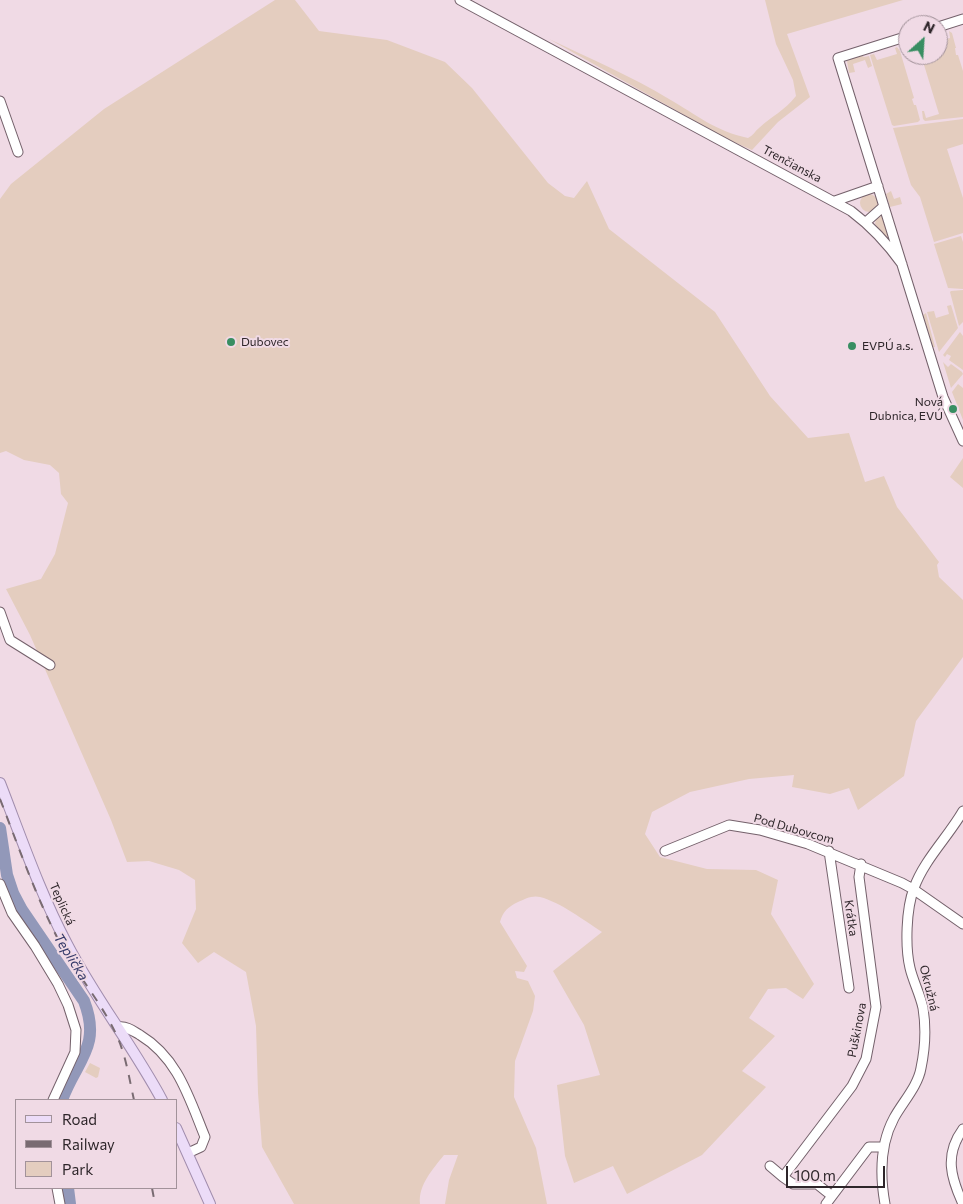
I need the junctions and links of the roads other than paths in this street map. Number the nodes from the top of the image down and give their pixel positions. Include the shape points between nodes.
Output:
1 (460, 0) edge
2 (963, 19) edge
3 (948, 24) edge
4 (898, 39) edge
5 (0, 101) edge
6 (18, 152) dead end
7 (878, 186) junction
8 (835, 201) junction
9 (884, 206) junction
10 (866, 222) junction
11 (902, 264) junction
12 (963, 441) edge
13 (0, 612) edge
14 (50, 665) dead end
15 (0, 783) edge
16 (963, 811) edge
17 (665, 851) dead end
18 (829, 851) junction
19 (861, 864) junction
20 (0, 884) edge
21 (913, 889) junction
22 (963, 924) edge
23 (849, 988) dead end
24 (119, 1028) junction
25 (53, 1099) edge
26 (161, 1099) edge
27 (963, 1129) edge
28 (178, 1132) edge
29 (884, 1147) junction
30 (188, 1153) junction
31 (770, 1166) dead end
32 (783, 1177) junction
33 (57, 1189) edge
34 (829, 1200) edge
35 (60, 1204) edge
36 (210, 1204) edge
37 (885, 1204) edge
38 (963, 1204) edge

1 - 8 street, Trenčianska
2 - 3 street
4 - 7 street, Trenčianska via 838,58
5 - 6 street
7 - 8 street
7 - 9 street, Trenčianska
8 - 10 street, Trenčianska
9 - 10 street
9 - 11 street, Trenčianska
10 - 11 street, Trenčianska
11 - 12 street, Trenčianska via 943,397
13 - 14 street via 10,640
15 - 24 main road, Teplická via 54,919
16 - 21 street, Okružná
17 - 18 street, Pod Dubovcom via 728,824
18 - 19 street, Pod Dubovcom
18 - 23 street, Krátka
19 - 21 street, Pod Dubovcom
19 - 32 street, Puškinova via 859,877 876,1007 866,1059 852,1086
20 - 25 street via 12,913 58,984 76,1030 75,1052
21 - 22 street, Pod Dubovcom
21 - 29 street, Okružná via 906,933 910,967 923,1007 925,1035 921,1071 893,1120
24 - 26 main road, Teplická
24 - 30 street via 124,1026 158,1048 183,1081 204,1137 201,1147
27 - 38 street via 951,1156 951,1172
28 - 30 main road
29 - 34 street via 869,1147
29 - 37 street, Okružná via 882,1190
30 - 36 main road
31 - 32 street
32 - 34 street via 793,1184 817,1184
33 - 35 street

